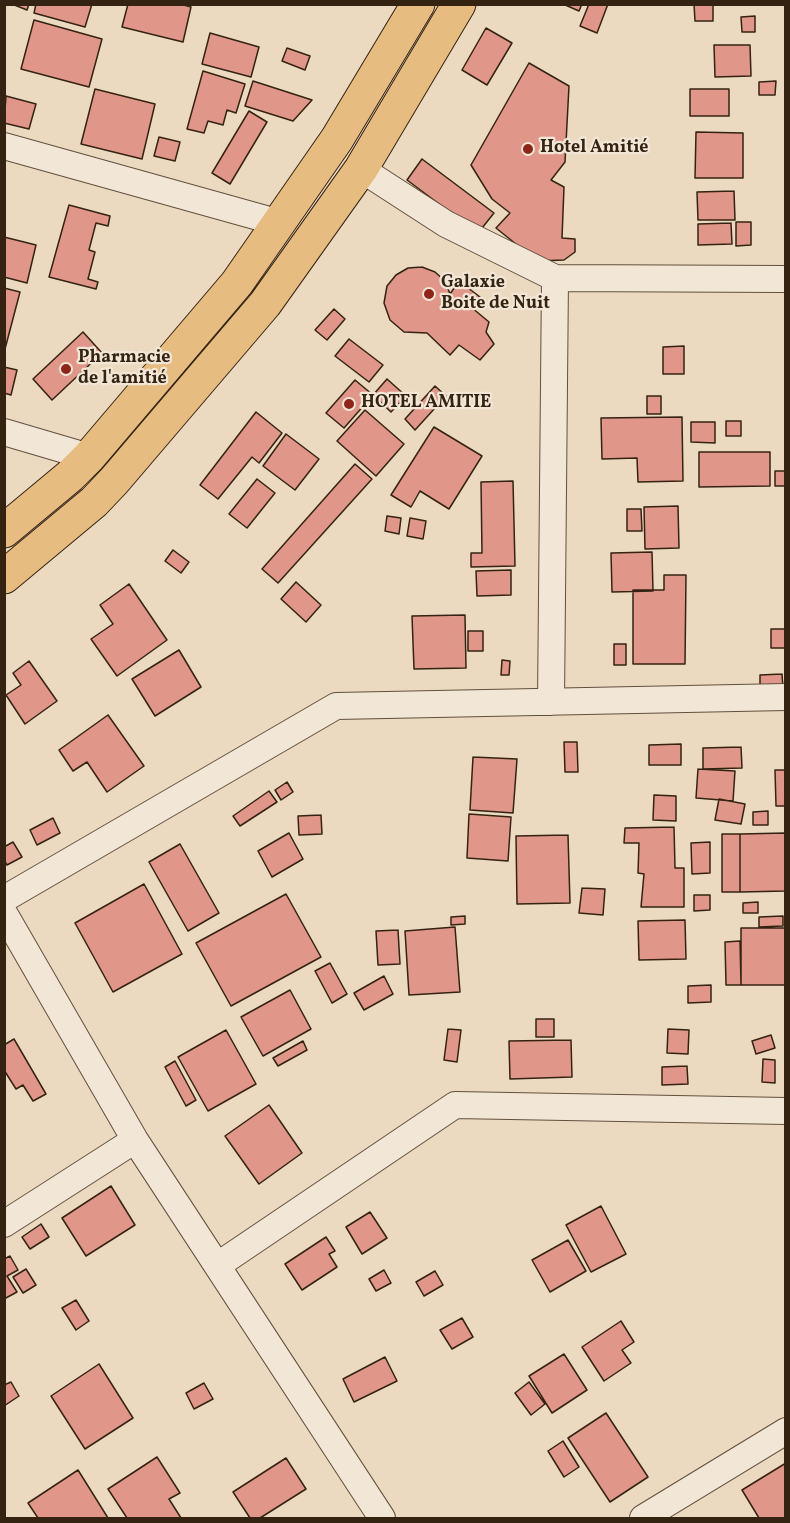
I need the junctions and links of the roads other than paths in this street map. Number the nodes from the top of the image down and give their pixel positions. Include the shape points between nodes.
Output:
1 (418, 4) edge
2 (459, 4) edge
3 (4, 146) edge
4 (361, 168) junction
5 (280, 223) junction
6 (555, 278) junction
7 (786, 279) edge
8 (4, 432) edge
9 (89, 457) junction
10 (4, 531) edge
11 (4, 577) edge
12 (786, 697) edge
13 (550, 702) junction
14 (4, 899) edge
15 (4, 913) edge
16 (786, 1111) edge
17 (135, 1140) junction
18 (4, 1224) edge
19 (218, 1265) junction
20 (786, 1431) edge
21 (382, 1518) edge
22 (643, 1518) edge

1 - 5 main road via 337,139
2 - 4 main road
3 - 5 street
4 - 6 street via 446,224
4 - 11 main road via 265,304 114,481
5 - 9 main road via 237,283
6 - 7 street
6 - 13 street
8 - 9 street
9 - 10 main road
12 - 13 street
13 - 14 street via 336,706
15 - 17 street
16 - 19 street via 455,1106
17 - 18 street
17 - 19 street
19 - 21 street
20 - 22 street

